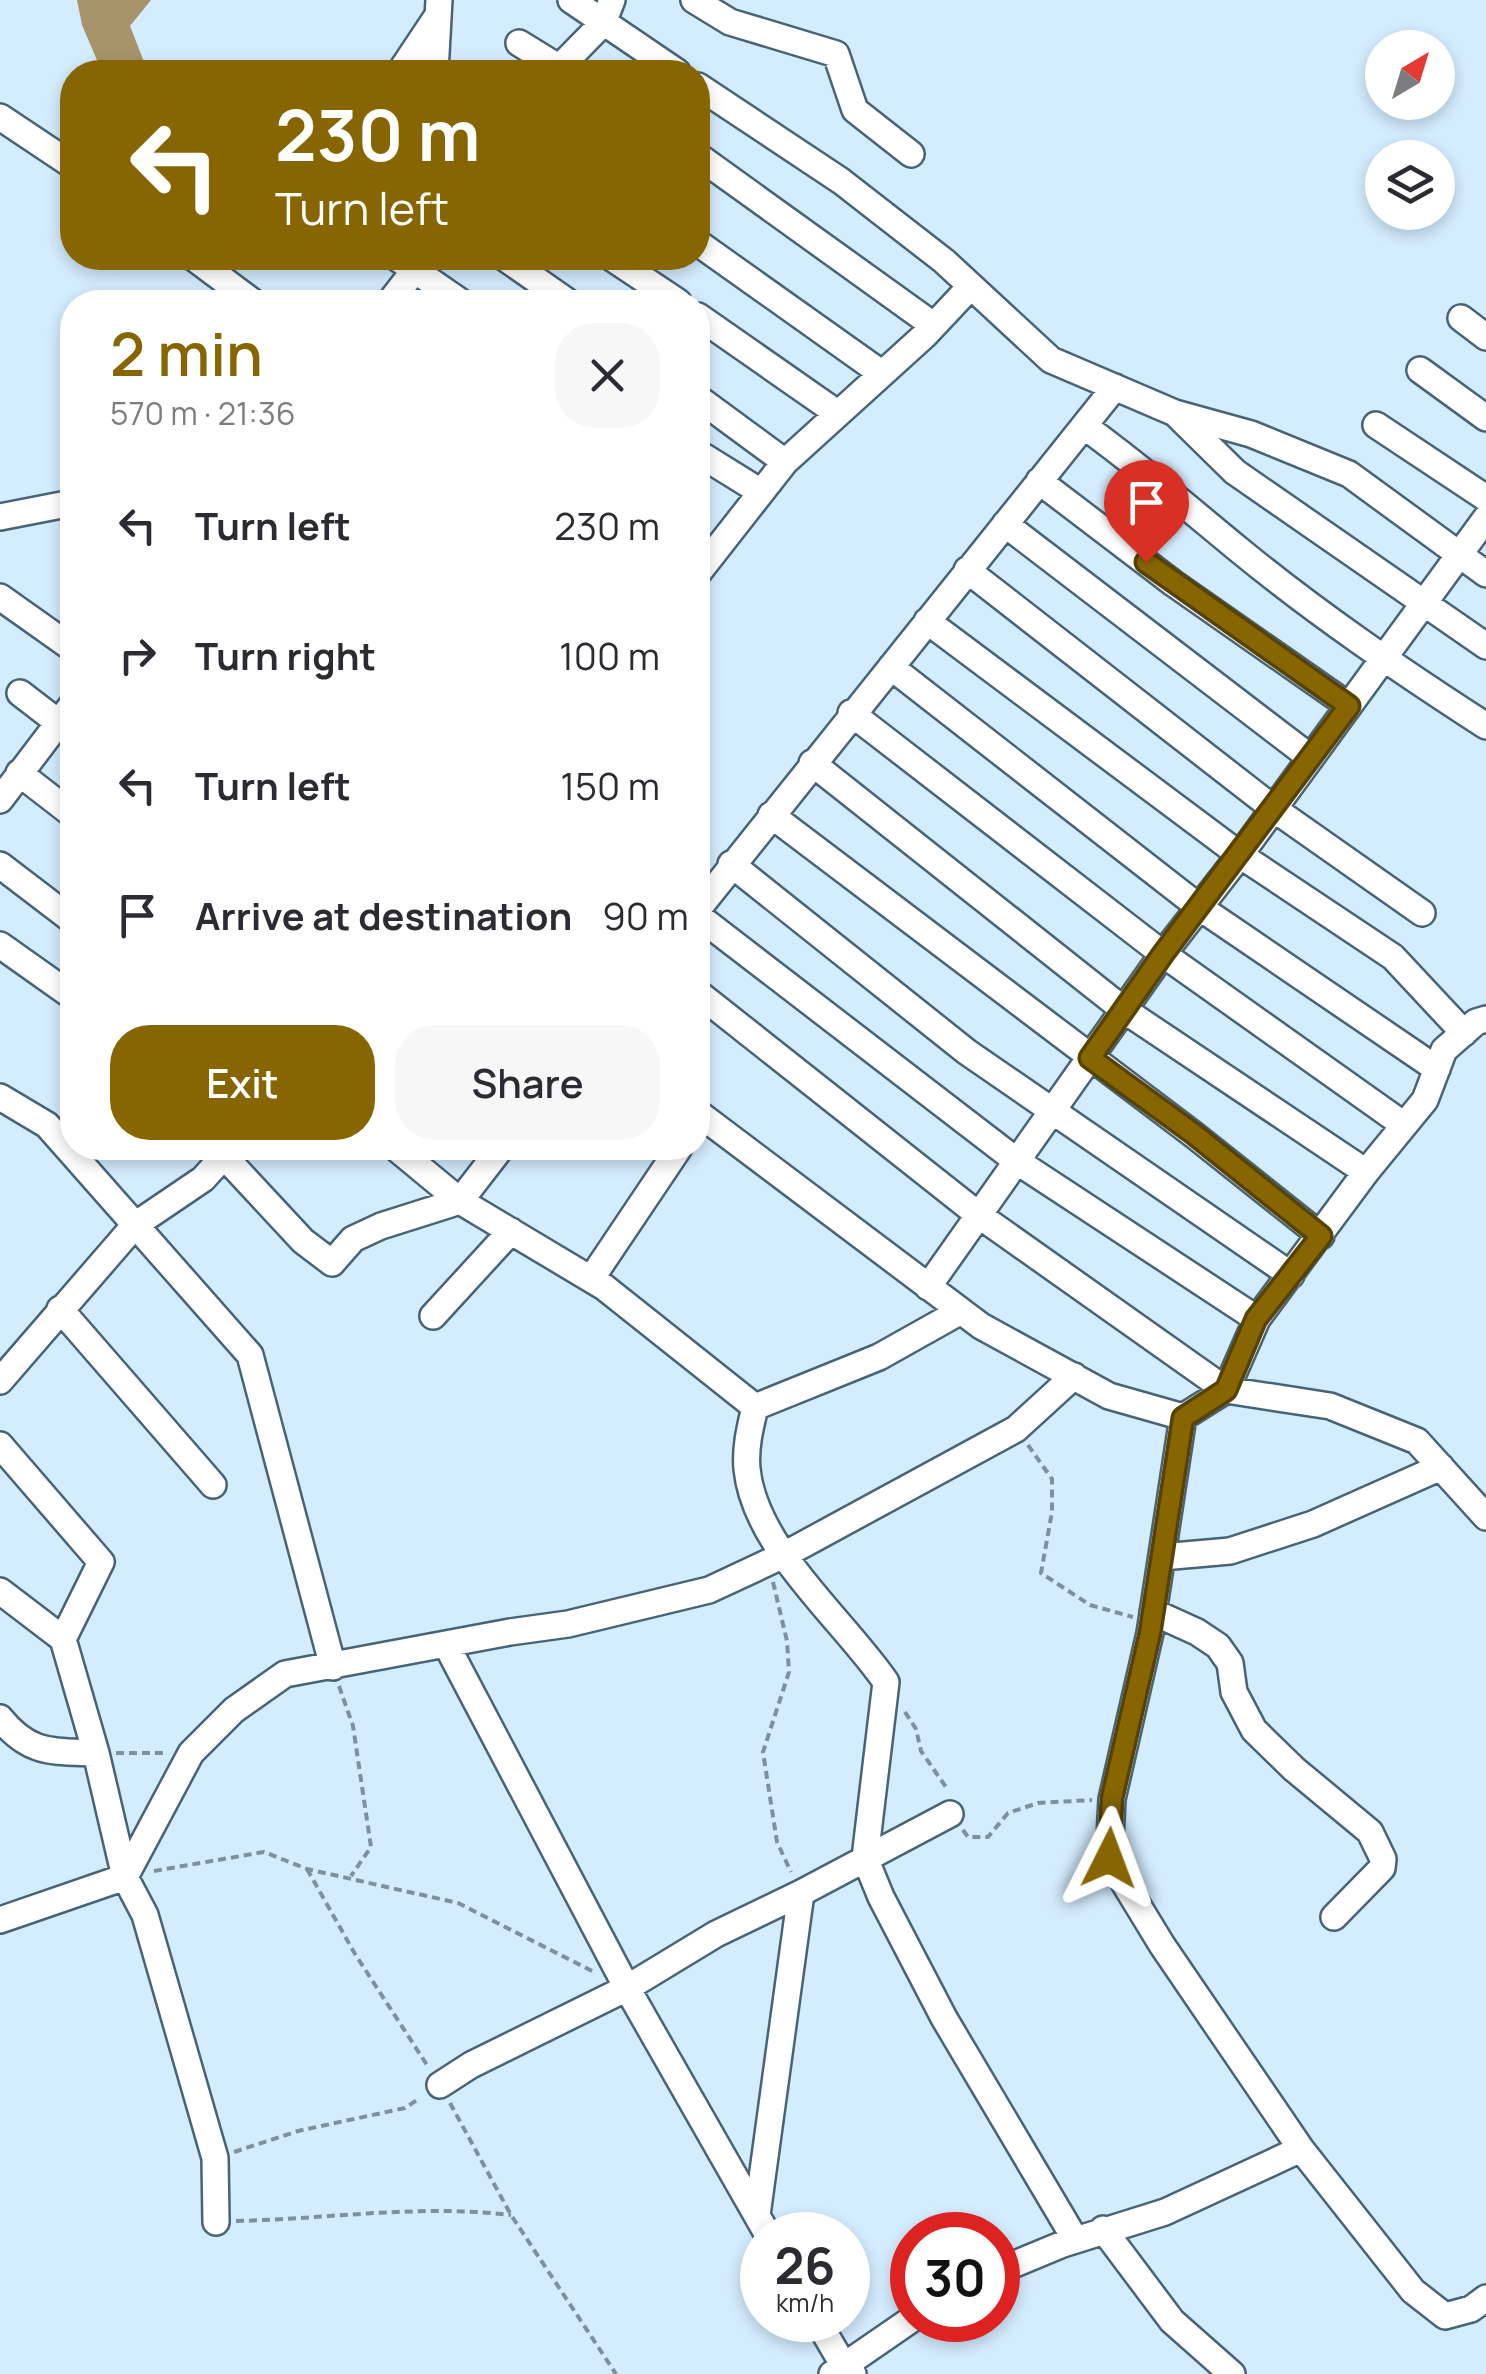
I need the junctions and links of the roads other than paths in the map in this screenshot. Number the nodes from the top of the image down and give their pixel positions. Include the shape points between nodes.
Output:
1 (571, 0) edge
2 (694, 0) edge
3 (439, 7) edge
4 (731, 11) edge
5 (607, 12) edge
6 (520, 43) dead end
7 (407, 60) edge
8 (437, 60) edge
9 (544, 60) edge
10 (569, 60) edge
11 (663, 60) edge
12 (710, 94) edge
13 (0, 117) edge
14 (911, 154) dead end
15 (60, 157) edge
16 (710, 165) edge
17 (710, 252) edge
18 (210, 270) edge
19 (422, 270) edge
20 (522, 270) edge
21 (630, 270) edge
22 (971, 286) junction
23 (237, 290) edge
24 (446, 290) edge
25 (551, 290) edge
26 (660, 290) edge
27 (1461, 318) dead end
28 (710, 324) edge
29 (933, 325) junction
30 (1486, 338) edge
31 (1420, 370) dead end
32 (881, 373) junction
33 (1115, 387) junction
34 (710, 407) edge
35 (837, 413) junction
36 (1175, 413) junction
37 (1486, 418) edge
38 (1376, 425) dead end
39 (1084, 426) junction
40 (710, 460) edge
41 (785, 462) junction
42 (1039, 481) junction
43 (761, 492) junction
44 (1486, 498) edge
45 (60, 505) edge
46 (0, 517) edge
47 (1486, 518) edge
48 (1005, 524) junction
49 (710, 537) edge
50 (1459, 555) junction
51 (967, 570) junction
52 (1486, 574) edge
53 (0, 597) edge
54 (1426, 601) junction
55 (926, 621) junction
56 (60, 640) edge
57 (1486, 646) edge
58 (1383, 660) junction
59 (891, 667) junction
60 (20, 692) dead end
61 (1349, 706) junction
62 (851, 713) junction
63 (60, 715) edge
64 (1486, 726) edge
65 (60, 729) edge
66 (1311, 758) junction
67 (812, 764) junction
68 (19, 773) junction
69 (0, 800) edge
70 (60, 805) edge
71 (1274, 809) junction
72 (770, 814) junction
73 (1240, 855) junction
74 (731, 864) junction
75 (0, 865) edge
76 (710, 895) edge
77 (1200, 907) junction
78 (60, 911) edge
79 (1422, 913) dead end
80 (710, 922) edge
81 (0, 945) edge
82 (1163, 954) junction
83 (60, 988) edge
84 (710, 1002) edge
85 (1124, 1010) junction
86 (1486, 1019) edge
87 (1464, 1033) junction
88 (1090, 1058) junction
89 (1437, 1070) junction
90 (0, 1097) edge
91 (1052, 1113) junction
92 (710, 1124) edge
93 (1404, 1126) junction
94 (60, 1140) edge
95 (77, 1160) edge
96 (221, 1160) edge
97 (235, 1160) edge
98 (411, 1160) edge
99 (492, 1160) edge
100 (671, 1160) edge
101 (1018, 1162) junction
102 (1366, 1172) junction
103 (460, 1200) junction
104 (980, 1216) junction
105 (134, 1225) junction
106 (511, 1231) junction
107 (1321, 1236) junction
108 (1290, 1275) junction
109 (591, 1279) junction
110 (928, 1288) junction
111 (60, 1309) junction
112 (960, 1312) junction
113 (433, 1316) dead end
114 (1256, 1319) junction
115 (1074, 1376) junction
116 (0, 1381) edge
117 (1226, 1390) junction
118 (755, 1407) junction
119 (1183, 1418) junction
120 (0, 1445) edge
121 (1441, 1467) junction
122 (213, 1484) dead end
123 (1486, 1518) edge
124 (784, 1555) junction
125 (1162, 1556) junction
126 (0, 1592) edge
127 (1152, 1617) junction
128 (63, 1639) junction
129 (448, 1646) junction
130 (333, 1667) junction
131 (0, 1718) edge
132 (96, 1753) junction
133 (950, 1814) road end
134 (865, 1858) junction
135 (125, 1877) junction
136 (801, 1893) junction
137 (1334, 1917) dead end
138 (0, 1920) edge
139 (626, 1988) junction
140 (440, 2085) road end
141 (1301, 2149) junction
142 (755, 2212) edge
143 (764, 2212) edge
144 (216, 2222) road end
145 (1102, 2229) junction
146 (1075, 2239) junction
147 (1020, 2263) edge
148 (1486, 2298) edge
149 (890, 2336) edge
150 (829, 2342) edge
151 (1216, 2370) edge
152 (843, 2372) edge

1 - 5 street
2 - 4 street
3 - 7 street
3 - 8 street
4 - 14 street via 836,54 856,110
5 - 10 street
5 - 11 street
6 - 9 street
12 - 22 street via 841,181
13 - 15 street
16 - 29 street
17 - 32 street
18 - 23 street
19 - 24 street
20 - 25 street
21 - 26 street
22 - 29 street
22 - 33 street via 1051,360
27 - 30 street
28 - 35 street
29 - 32 street
31 - 37 street
32 - 35 street
33 - 36 street
33 - 39 street
34 - 41 street
35 - 41 street
36 - 50 street via 1251,434 1349,474
36 - 54 street via 1236,472
38 - 44 street
39 - 42 street
39 - 58 street
40 - 43 street
41 - 43 street
42 - 48 street
42 - 61 street
43 - 49 street
45 - 46 street
47 - 50 street
48 - 51 street
48 - 66 street
50 - 52 street
50 - 54 street
51 - 55 street
51 - 71 street
53 - 56 street
54 - 57 street
54 - 58 street
55 - 59 street
55 - 73 street
58 - 61 street
58 - 64 street
59 - 62 street
59 - 77 street
60 - 63 street
61 - 66 street
62 - 67 street
62 - 82 street
65 - 68 street
66 - 71 street
67 - 72 street
67 - 85 street
68 - 69 street
68 - 70 street
71 - 73 street
71 - 79 street
72 - 74 street
72 - 88 street
73 - 77 street
73 - 87 street via 1393,958
74 - 76 street
74 - 91 street
75 - 78 street
77 - 82 street
77 - 89 street
80 - 101 street
81 - 83 street
82 - 85 street
82 - 93 street
84 - 104 street
85 - 88 street
85 - 102 street
86 - 87 street
87 - 89 street via 1444,1050
88 - 91 street
88 - 107 street
89 - 93 street
90 - 94 street
91 - 101 street
91 - 108 street
92 - 110 street
93 - 102 street
95 - 105 street
96 - 105 street
97 - 103 street via 303,1241 332,1262 353,1239
98 - 103 street
99 - 103 street
100 - 109 street
101 - 104 street
101 - 114 street
102 - 107 street
103 - 106 street
104 - 110 street
104 - 117 street
105 - 111 street
105 - 130 street via 250,1355
106 - 109 street
106 - 113 street
107 - 108 street
108 - 114 street
109 - 118 street
110 - 112 street
111 - 116 street
111 - 122 street
112 - 115 street
112 - 118 street via 879,1357
114 - 117 street
115 - 119 street via 1109,1396
115 - 124 street via 1016,1430
117 - 119 street
117 - 121 street via 1330,1406 1418,1441
118 - 124 street via 747,1470 756,1508
119 - 125 street
120 - 128 street via 101,1562
121 - 123 street
121 - 125 street via 1313,1524 1230,1552
124 - 129 street via 708,1590
124 - 134 street via 886,1682
125 - 127 street
126 - 128 street
127 - 137 street via 1218,1646 1254,1730 1379,1846 1382,1868
127 - 141 street via 1112,1798 1109,1858
128 - 132 street
129 - 130 street
129 - 139 street
130 - 135 street via 285,1674 264,1686 191,1753
131 - 132 street via 17,1739 48,1751
132 - 135 street
133 - 134 street
134 - 136 street
134 - 146 street via 944,2018
135 - 138 street
135 - 144 street via 145,1915 215,2158
136 - 139 street
136 - 143 street
139 - 140 street
139 - 142 street
141 - 145 street via 1165,2212
141 - 148 street via 1413,2291 1445,2316 1472,2310
145 - 146 street
145 - 151 street
146 - 147 street
149 - 152 street
150 - 152 street

